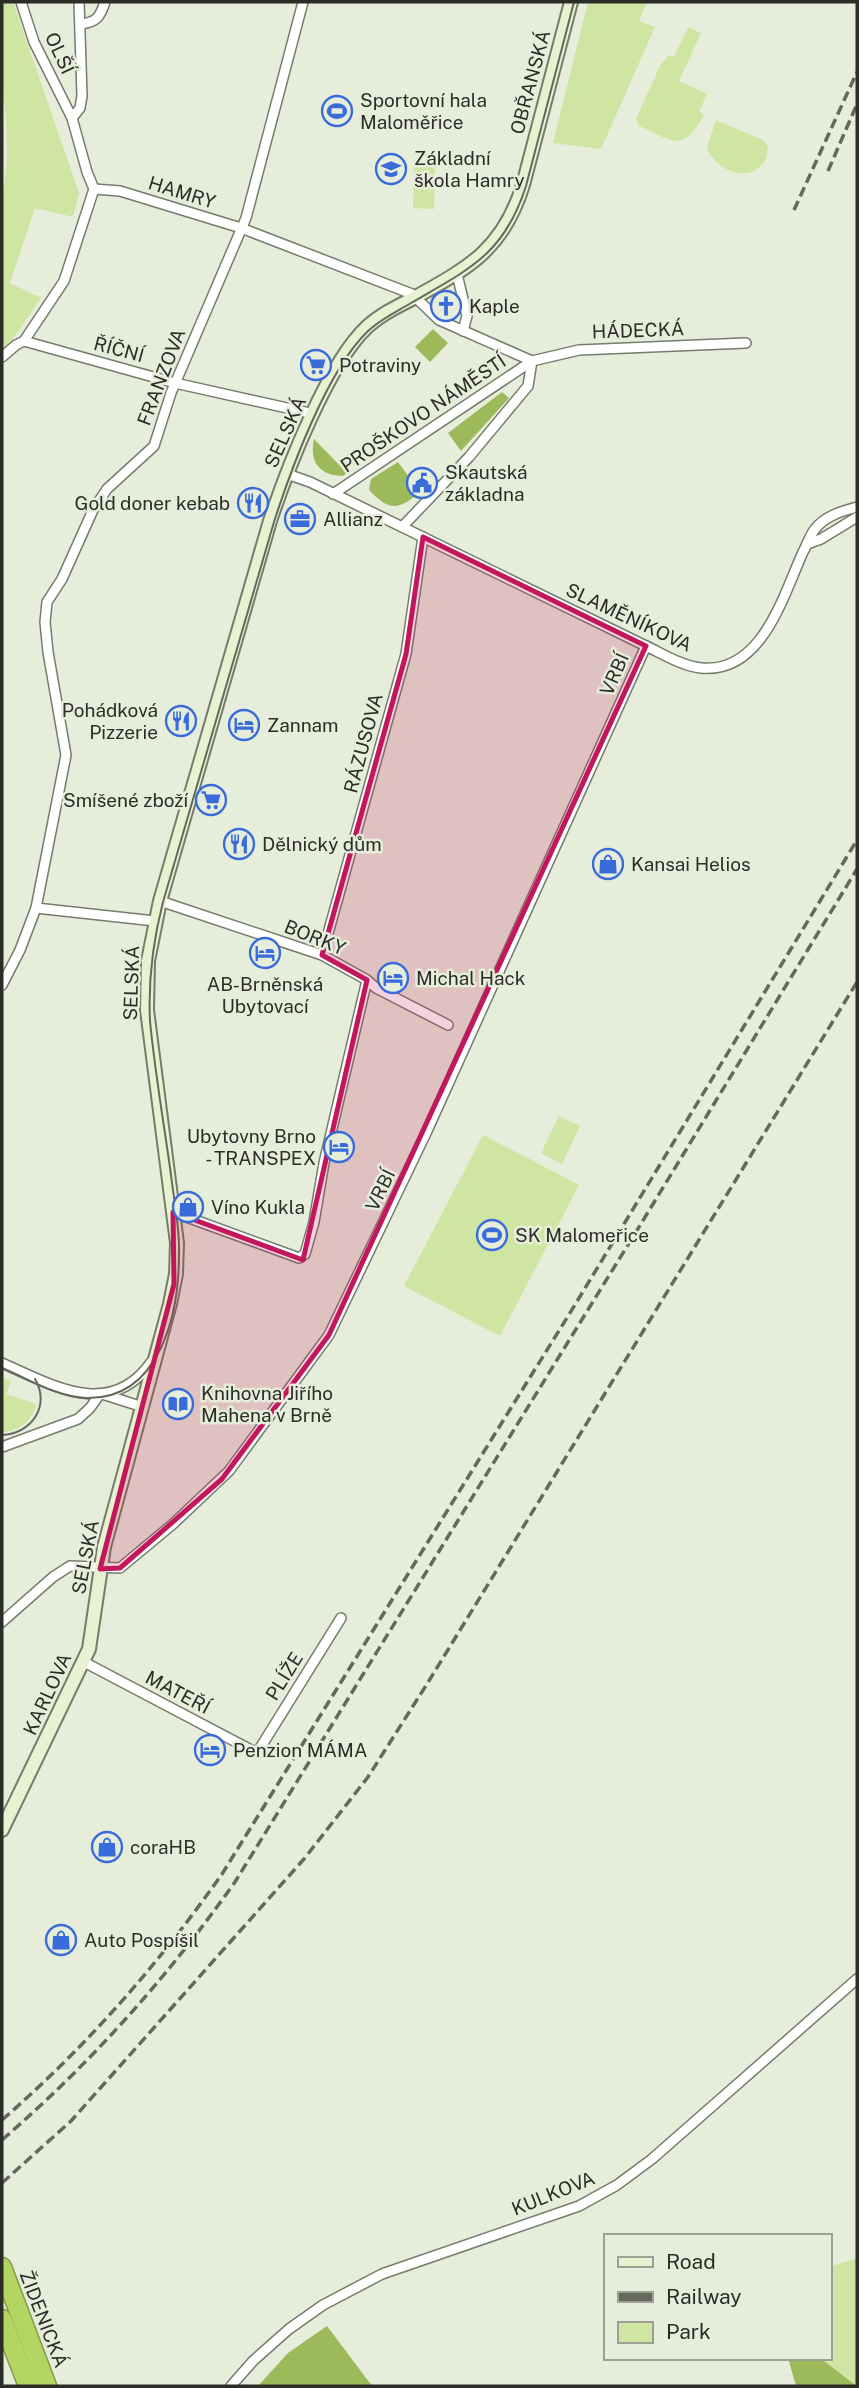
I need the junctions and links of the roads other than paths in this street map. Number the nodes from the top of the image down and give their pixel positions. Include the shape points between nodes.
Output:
1 (21, 2) edge
2 (79, 2) edge
3 (105, 2) edge
4 (303, 2) edge
5 (571, 2) edge
6 (81, 24) junction
7 (72, 118) junction
8 (93, 189) junction
9 (242, 228) junction
10 (457, 274) junction
11 (416, 296) junction
12 (463, 331) junction
13 (24, 341) junction
14 (353, 342) joint
15 (746, 343) dead end
16 (2, 358) edge
17 (533, 362) junction
18 (175, 383) junction
19 (314, 414) junction
20 (287, 474) junction
21 (333, 494) junction
22 (857, 507) edge
23 (857, 517) edge
24 (402, 527) junction
25 (423, 537) junction
26 (807, 544) junction
27 (646, 646) junction
28 (160, 901) junction
29 (36, 908) junction
30 (155, 921) junction
31 (322, 956) junction
32 (367, 979) junction
33 (2, 985) edge
34 (448, 1025) dead end
35 (173, 1212) junction
36 (156, 1353) junction
37 (2, 1363) edge
38 (100, 1394) junction
39 (143, 1407) junction
40 (2, 1447) edge
41 (100, 1569) junction
42 (341, 1618) dead end
43 (2, 1622) edge
44 (89, 1649) joint
45 (84, 1662) junction
46 (257, 1753) joint
47 (2, 1830) edge
48 (857, 1979) edge
49 (2, 2267) edge
50 (2, 2319) edge
51 (28, 2386) edge
52 (47, 2386) edge
53 (231, 2386) edge

1 - 7 street, OLŠÍ via 34,42
2 - 6 street, OLŠÍ
3 - 6 street via 101,17
4 - 9 street, FRANZOVA
5 - 10 main road, OBŘANSKÁ via 519,198 498,237
6 - 7 street, OLŠÍ via 82,100
7 - 8 street, OLŠÍ
8 - 9 street, HAMRY via 120,191
8 - 13 street via 64,281
9 - 11 street, HAMRY
9 - 18 street, FRANZOVA
10 - 11 main road, OBŘANSKÁ
10 - 12 street via 467,316
11 - 12 street, PROŠKOVO NÁMĚSTÍ via 439,320
11 - 14 main road, OBŘANSKÁ via 387,312
12 - 17 street, PROŠKOVO NÁMĚSTÍ
13 - 16 street
13 - 18 street, ŘÍČNÍ
14 - 19 main road, SELSKÁ
15 - 17 street, HÁDECKÁ via 579,350
17 - 21 street, PROŠKOVO NÁMĚSTÍ
17 - 24 street, PROŠKOVO NÁMĚSTÍ via 528,386
18 - 19 street, ŘÍČNÍ
18 - 29 street, FRANZOVA via 154,446 100,500 47,602 48,652 66,755
19 - 20 main road, SELSKÁ
20 - 21 street, PROŠKOVO NÁMĚSTÍ
20 - 28 main road, SELSKÁ
21 - 24 street, PROŠKOVO NÁMĚSTÍ
22 - 26 street, SLAMĚNÍKOVA via 820,523
23 - 26 street
24 - 25 street, PROŠKOVO NÁMĚSTÍ
25 - 27 street, SLAMĚNÍKOVA
25 - 31 street, RÁZUSOVA via 406,653
26 - 27 street, SLAMĚNÍKOVA via 769,627 743,656 729,664 700,667
27 - 41 street, VRBÍ via 467,1045 324,1342 222,1479 120,1568
28 - 30 main road, SELSKÁ
28 - 31 street, BORKY
29 - 30 street
29 - 33 street, FRANZOVA
30 - 35 main road, SELSKÁ via 147,1010
31 - 32 street, BORKY
32 - 34 street, BORKY
32 - 35 street via 305,1255 299,1258
35 - 36 main road, SELSKÁ via 176,1274
36 - 38 street via 129,1383
36 - 39 main road, SELSKÁ
37 - 38 street via 65,1390
38 - 39 street
38 - 40 street via 78,1419
39 - 41 main road, SELSKÁ
41 - 43 street, VRBÍ via 70,1566
41 - 44 main road, SELSKÁ
42 - 46 street, PLÍŽE
44 - 45 main road, KARLOVA
45 - 46 street, MATEŘÍ
45 - 47 main road, KARLOVA
48 - 53 street, KULKOVA via 617,2185 579,2206 382,2274 289,2329
49 - 52 highway, ŽIDENICKÁ
50 - 51 highway, ŽIDENICKÁ

